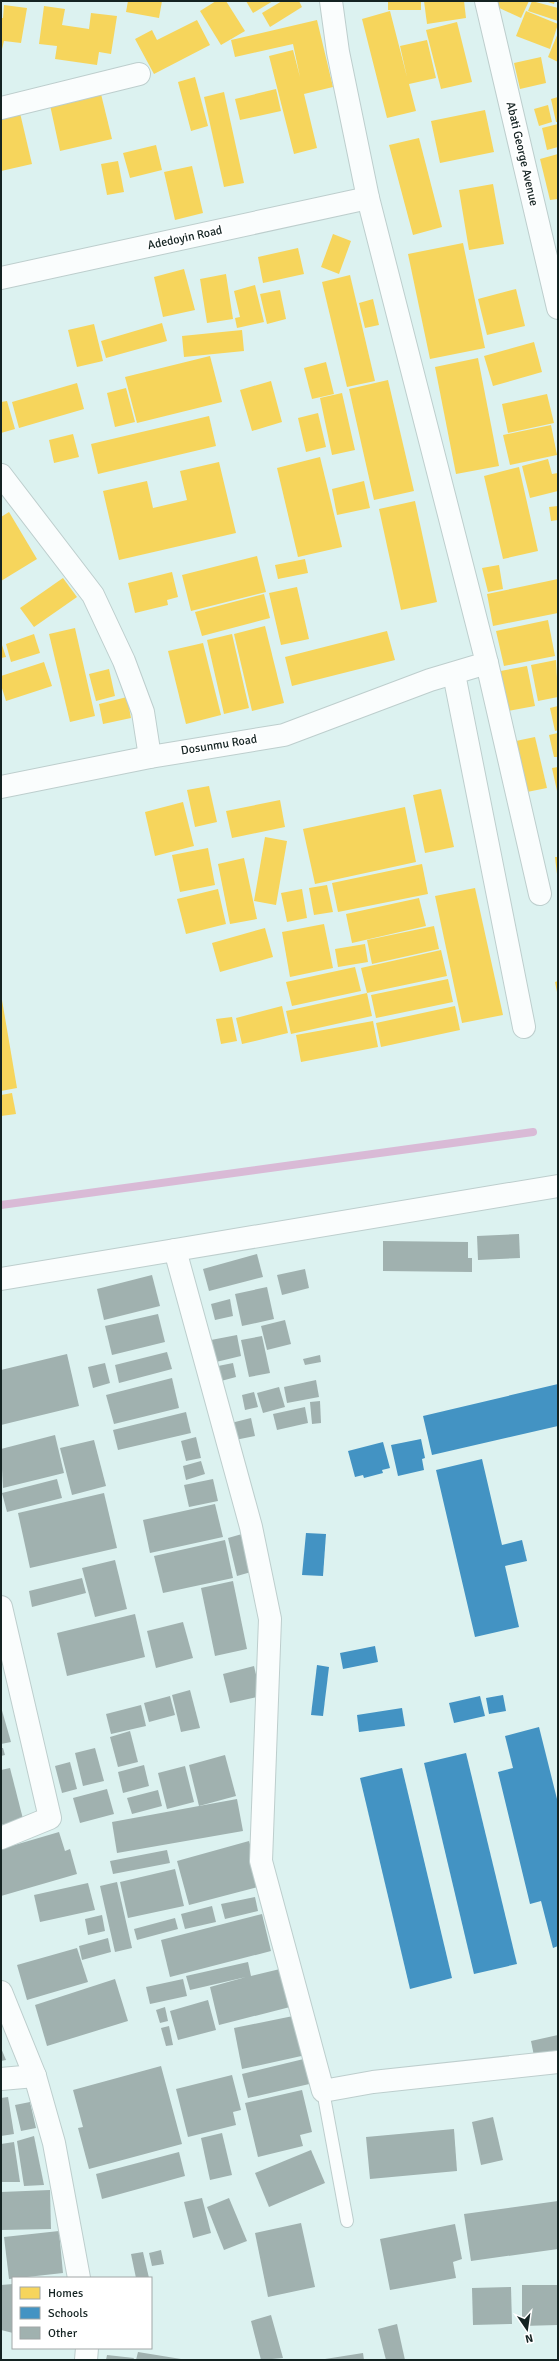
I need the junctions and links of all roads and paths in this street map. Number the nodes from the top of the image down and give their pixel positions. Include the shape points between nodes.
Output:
1 (331, 1) edge
2 (486, 1) edge
3 (139, 74) dead end
4 (1, 108) edge
5 (368, 198) junction
6 (1, 278) edge
7 (558, 308) edge
8 (1, 475) edge
9 (488, 663) junction
10 (454, 674) junction
11 (150, 757) junction
12 (1, 787) edge
13 (540, 894) dead end
14 (524, 1027) dead end
15 (558, 1186) edge
16 (175, 1250) junction
17 (1, 1279) edge
18 (1, 1607) edge
19 (1, 1838) edge
20 (1, 1992) edge
21 (558, 2062) edge
22 (35, 2076) junction
23 (1, 2079) edge
24 (323, 2091) junction
25 (347, 2221) dead end
26 (79, 2277) edge
27 (87, 2349) edge
28 (86, 2360) edge

1 - 5 street via 338,52
2 - 7 street, Abati George Avenue
3 - 4 street
5 - 6 street, Adedoyin Road
5 - 9 street
8 - 11 street via 93,596 124,661 143,712
9 - 10 street, Dosunmu Road
9 - 13 street
10 - 11 street, Dosunmu Road via 430,680 284,735
10 - 14 street
11 - 12 street, Dosunmu Road
15 - 16 street
16 - 17 street
16 - 24 street via 251,1528 270,1619 262,1861
18 - 19 street via 50,1818
20 - 22 street
21 - 24 street via 373,2082
22 - 23 street
22 - 26 street via 54,2143
24 - 25 lane
27 - 28 street

